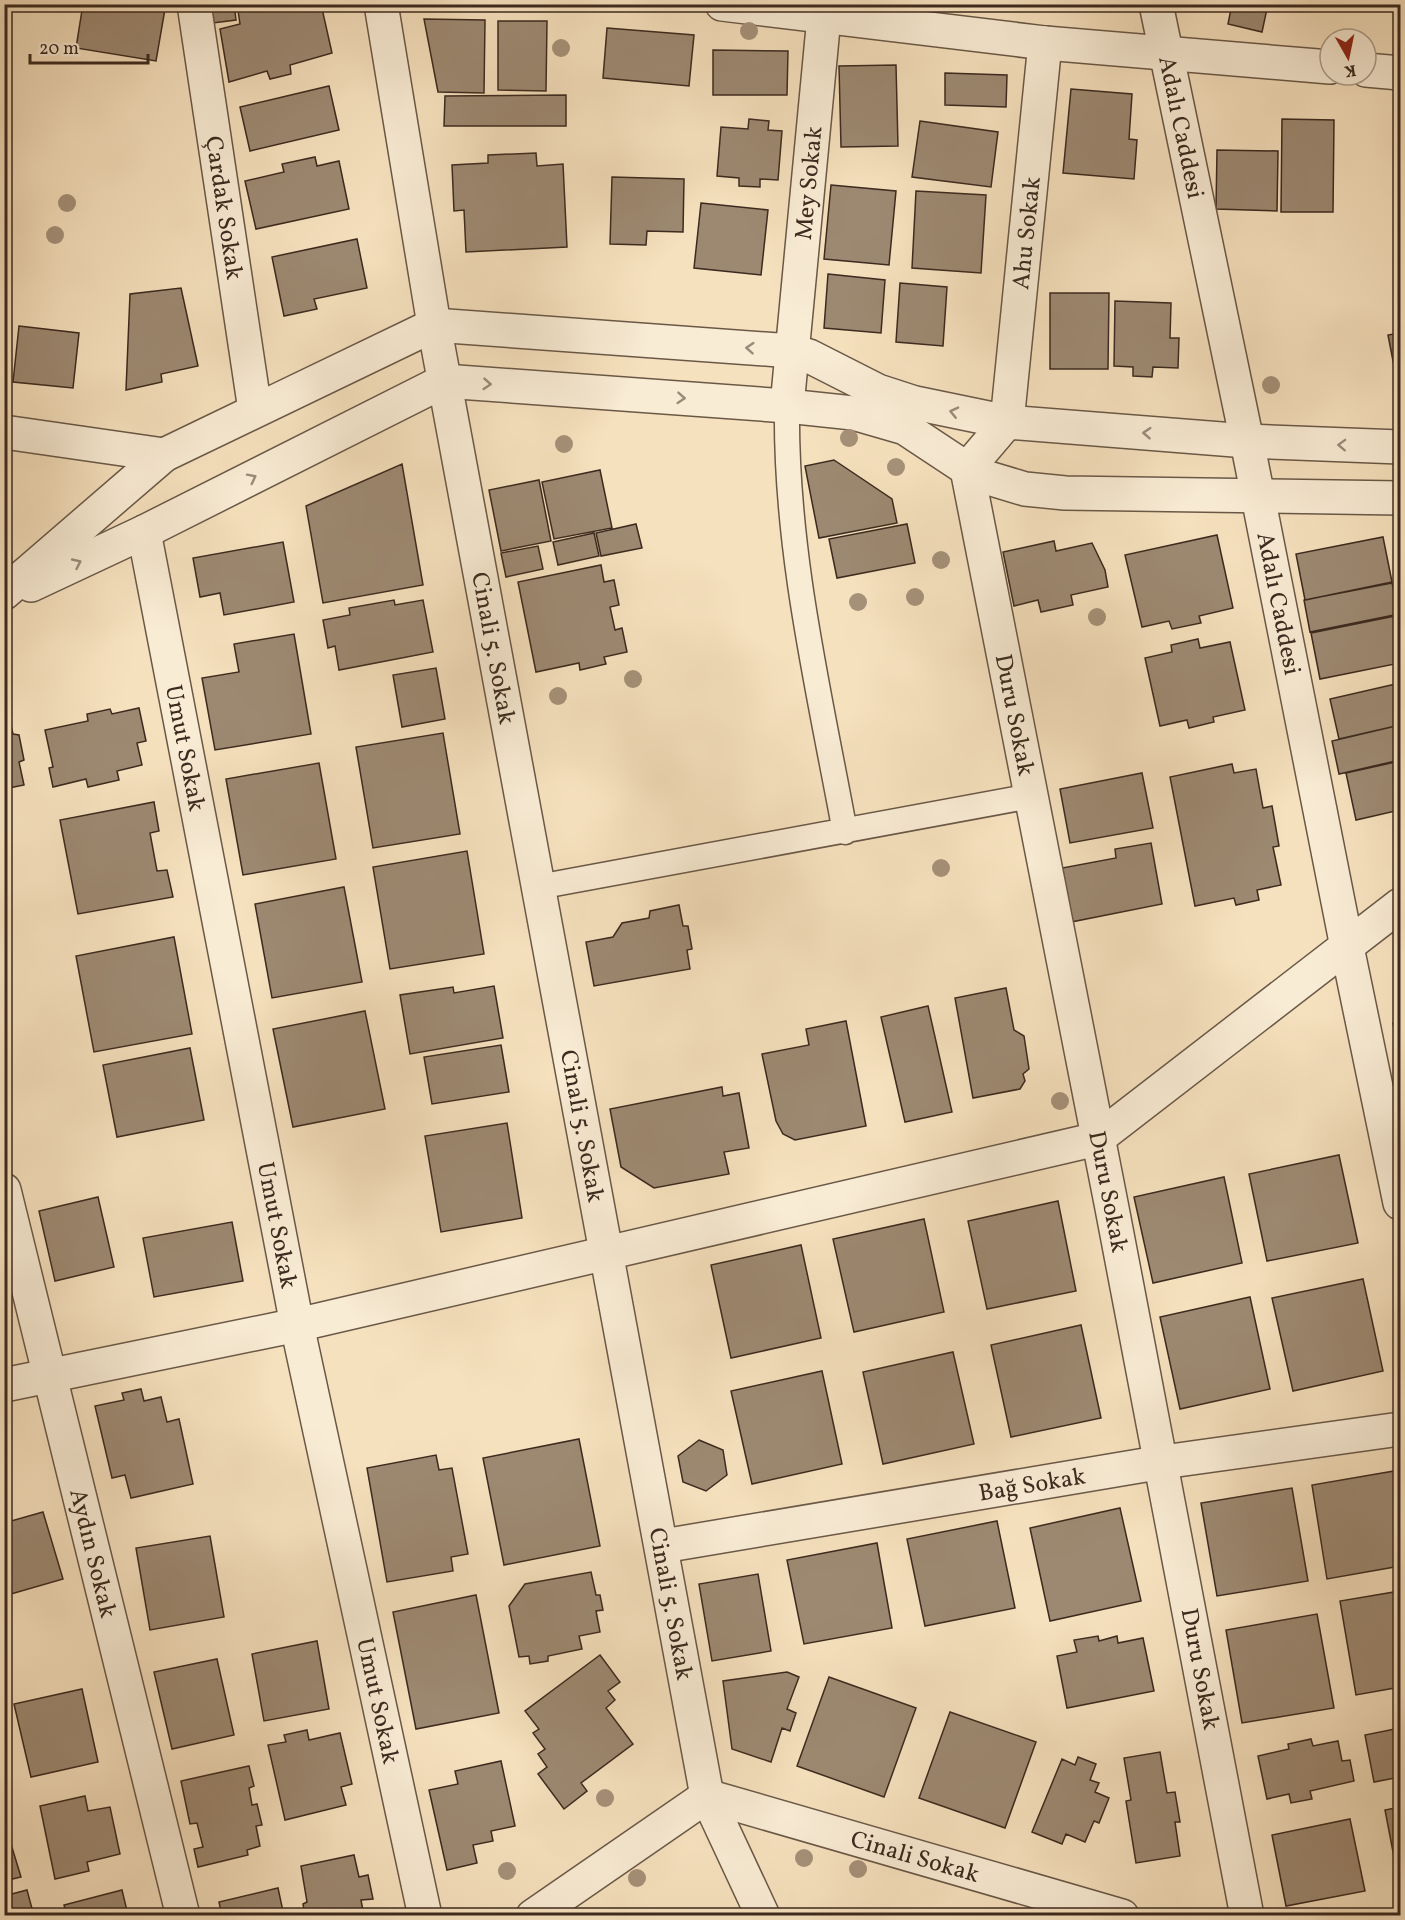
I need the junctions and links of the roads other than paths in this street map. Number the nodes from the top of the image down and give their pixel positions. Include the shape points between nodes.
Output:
1 (194, 4) edge
2 (381, 4) edge
3 (722, 4) edge
4 (1156, 4) edge
5 (766, 7) edge
6 (824, 17) junction
7 (1045, 43) junction
8 (1165, 54) junction
9 (1318, 66) edge
10 (1378, 71) edge
11 (1401, 73) edge
12 (434, 325) junction
13 (792, 351) junction
14 (444, 381) junction
15 (787, 406) junction
16 (255, 410) junction
17 (1007, 422) junction
18 (4, 432) edge
19 (1247, 441) junction
20 (1401, 447) edge
21 (164, 455) junction
22 (967, 469) junction
23 (1258, 495) junction
24 (1401, 498) edge
25 (144, 532) junction
26 (4, 595) edge
27 (1031, 796) junction
28 (845, 832) junction
29 (538, 887) junction
30 (1401, 905) edge
31 (1347, 947) junction
32 (1097, 1139) junction
33 (4, 1190) edge
34 (1401, 1203) edge
35 (606, 1255) junction
36 (297, 1325) junction
37 (50, 1375) junction
38 (4, 1385) edge
39 (1401, 1429) edge
40 (1163, 1462) junction
41 (663, 1546) junction
42 (707, 1796) junction
43 (183, 1916) edge
44 (425, 1916) edge
45 (533, 1916) edge
46 (763, 1916) edge
47 (1122, 1916) edge
48 (1247, 1916) edge

1 - 16 street, Çardak Sokak
2 - 12 street, Cinali 5. Sokak
3 - 5 street
4 - 8 street, Adalı Caddesi
5 - 6 street
6 - 7 street
6 - 13 street, Mey Sokak
7 - 8 street
7 - 17 street, Ahu Sokak
8 - 9 street
8 - 19 street, Adalı Caddesi
10 - 11 street
13 -> 12 street
12 - 14 street, Cinali 5. Sokak
12 - 16 street
13 - 15 street, Mey Sokak
17 -> 13 street via 906,400
14 -> 15 street
25 -> 14 street
14 - 29 street, Cinali 5. Sokak
15 - 22 street via 853,413 904,429
15 - 28 lane via 787,477 796,560
16 - 21 street
19 -> 17 street
17 - 22 street
18 - 21 street
20 -> 19 street
19 - 23 street, Adalı Caddesi
21 - 26 street
22 - 23 street via 1025,489 1065,493
22 - 27 street, Duru Sokak
23 - 24 street
23 - 31 street, Adalı Caddesi
26 -> 25 street
25 - 36 street, Umut Sokak
27 - 28 lane
27 - 32 street, Duru Sokak
28 - 29 lane
29 - 35 street, Cinali 5. Sokak
30 - 31 street
31 - 32 street
31 - 34 street, Adalı Caddesi
32 - 35 street
32 - 40 street, Duru Sokak
33 - 37 street, Aydın Sokak
35 - 36 street
35 - 41 street, Cinali 5. Sokak
36 - 37 street
36 - 44 street, Umut Sokak
37 - 38 street
37 - 43 street, Aydın Sokak
39 - 40 street, Bağ Sokak
40 - 41 street, Bağ Sokak
40 - 48 street, Duru Sokak
41 - 42 street, Cinali 5. Sokak
42 - 45 street
42 - 46 street, Cinali 5. Sokak
42 - 47 street, Cinali Sokak

